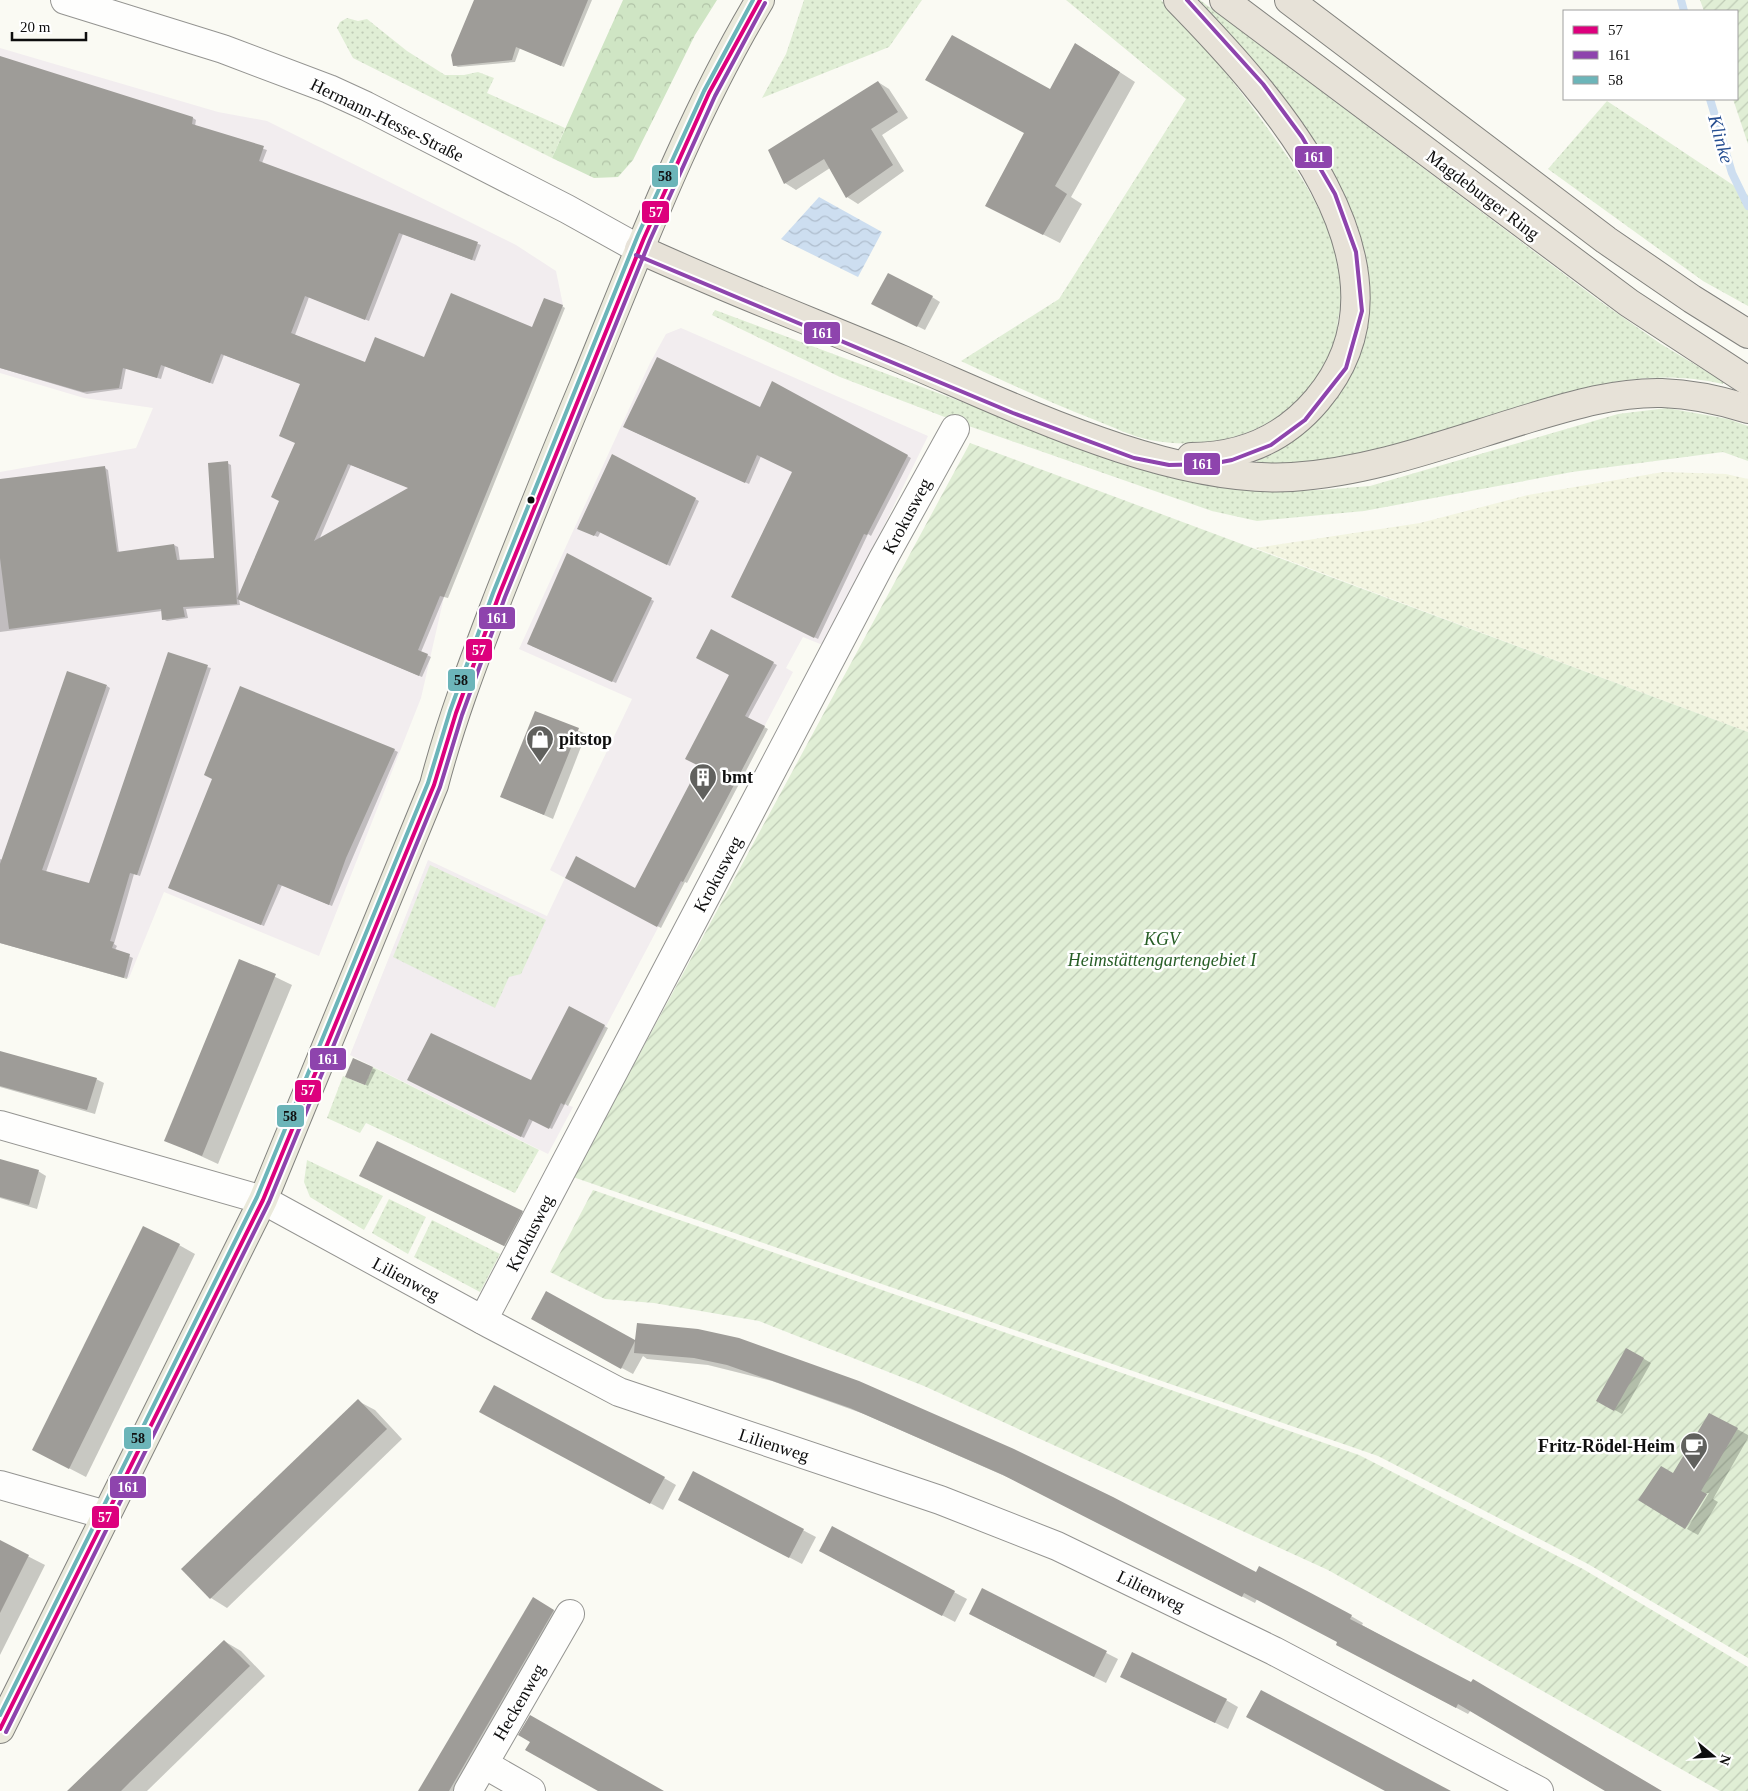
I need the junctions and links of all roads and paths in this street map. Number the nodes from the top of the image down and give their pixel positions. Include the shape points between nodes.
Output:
1 (65, 0) edge
2 (760, 0) edge
3 (1178, 0) edge
4 (1224, 0) edge
5 (1288, 0) edge
6 (639, 249) junction
7 (1748, 334) edge
8 (1748, 381) edge
9 (1748, 408) edge
10 (955, 429) dead end
11 (1149, 456) junction
12 (0, 1125) edge
13 (263, 1200) junction
14 (483, 1320) junction
15 (0, 1485) edge
16 (106, 1515) junction
17 (570, 1614) dead end
18 (0, 1729) edge
19 (484, 1764) junction
20 (468, 1791) edge
21 (530, 1791) edge
22 (1539, 1791) edge

1 - 6 street, Hermann-Hesse-Straße via 223,48 329,89 567,209
2 - 6 main road via 706,98
3 - 11 highway via 1260,92 1329,193 1355,271 1357,303 1353,334 1343,361 1321,396 1290,426 1269,441 1233,453 1196,457
4 - 8 highway, Magdeburger Ring via 1629,303
5 - 7 highway via 1606,240
6 - 11 highway via 1072,430
6 - 13 main road via 470,670 450,724 434,785
9 - 11 highway via 1661,393 1612,398 1572,406 1371,464 1294,477 1213,472
10 - 14 street, Krokusweg via 892,542
12 - 13 street, Lilienweg
13 - 14 street, Lilienweg
13 - 16 main road
14 - 22 street, Lilienweg via 627,1395 940,1500 1057,1546 1274,1651
15 - 16 street
16 - 18 main road
17 - 19 street, Heckenweg
19 - 20 street, Heckenweg
19 - 21 street

